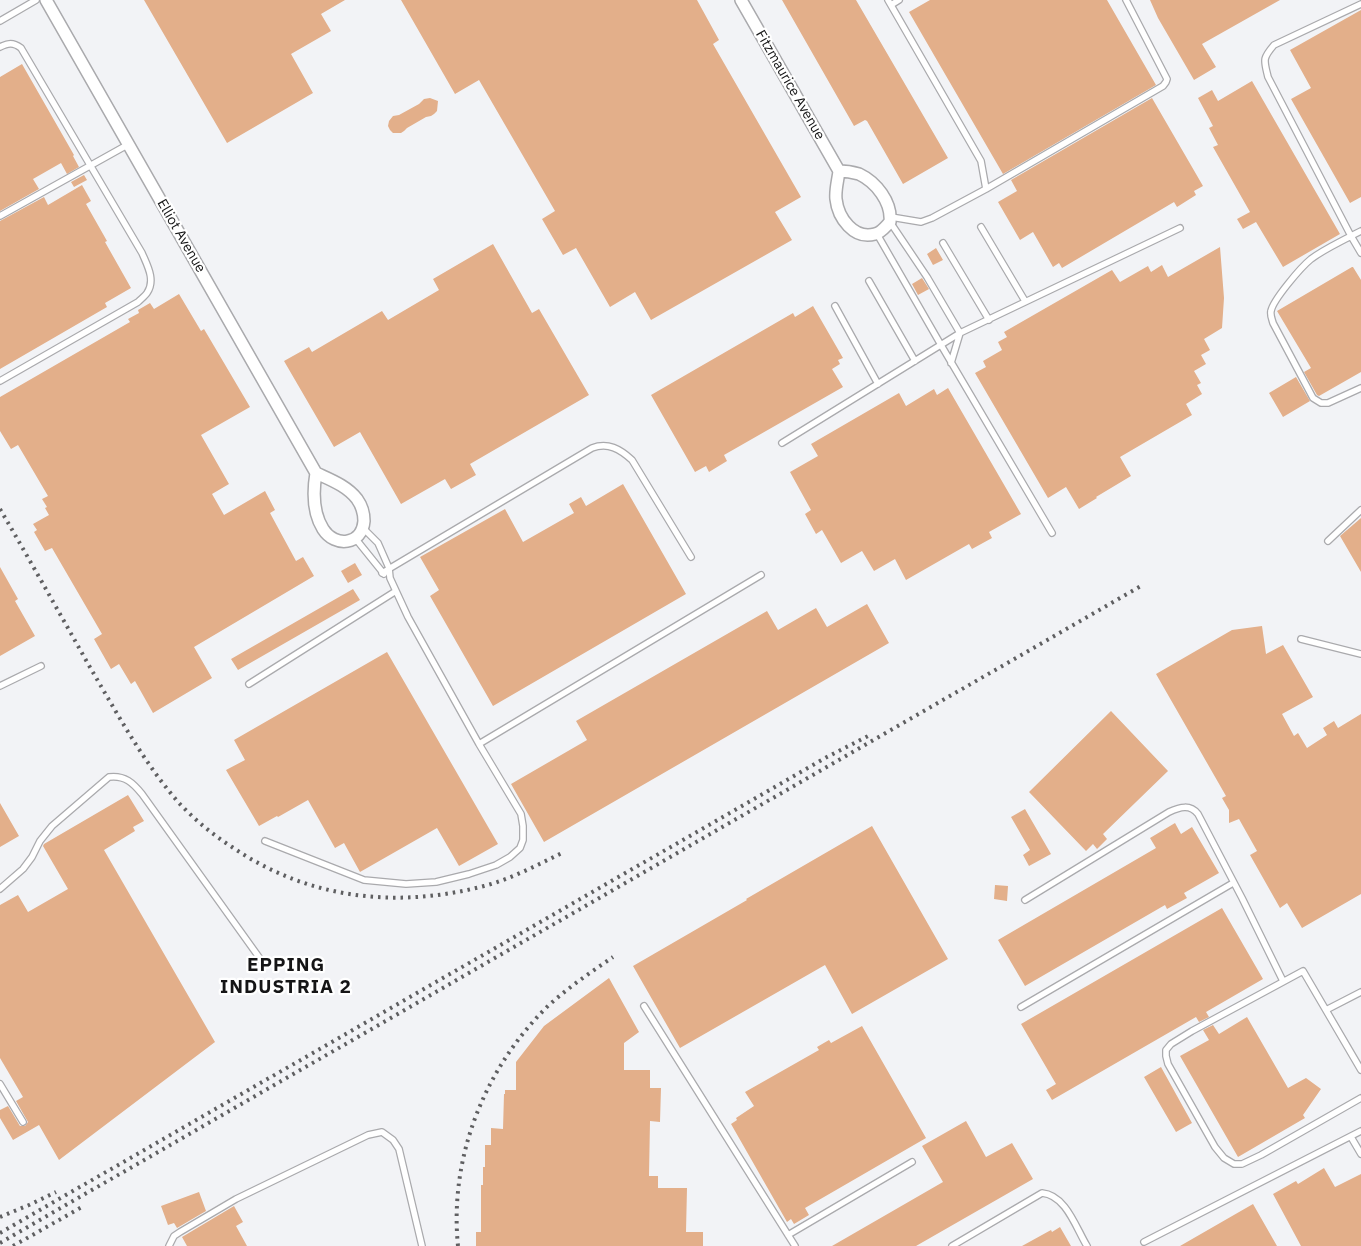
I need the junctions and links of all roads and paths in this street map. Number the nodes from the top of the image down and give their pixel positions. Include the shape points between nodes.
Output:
1 (36, 0) edge
2 (46, 0) edge
3 (741, 0) edge
4 (898, 0) edge
5 (1126, 0) edge
6 (890, 2) edge
7 (1361, 4) edge
8 (0, 21) edge
9 (0, 47) edge
10 (129, 144) junction
11 (91, 165) junction
12 (839, 171) junction
13 (986, 190) junction
14 (0, 216) edge
15 (891, 219) junction
16 (981, 227) dead end
17 (1180, 228) dead end
18 (1361, 231) edge
19 (877, 234) junction
20 (1351, 236) junction
21 (944, 243) dead end
22 (1361, 253) edge
23 (868, 281) dead end
24 (1026, 301) junction
25 (835, 306) dead end
26 (989, 320) junction
27 (960, 333) junction
28 (941, 345) junction
29 (916, 361) junction
30 (951, 362) junction
31 (0, 381) edge
32 (878, 384) junction
33 (1361, 388) edge
34 (782, 442) dead end
35 (316, 473) junction
36 (1361, 510) edge
37 (363, 528) junction
38 (1052, 533) dead end
39 (355, 538) junction
40 (1328, 541) dead end
41 (691, 557) dead end
42 (389, 568) junction
43 (382, 572) junction
44 (761, 575) dead end
45 (390, 578) junction
46 (396, 591) junction
47 (1301, 639) dead end
48 (1361, 654) edge
49 (41, 666) dead end
50 (249, 684) dead end
51 (0, 686) edge
52 (479, 744) junction
53 (265, 841) dead end
54 (1233, 883) junction
55 (0, 889) edge
56 (1025, 900) dead end
57 (261, 960) dead end
58 (1283, 981) junction
59 (1361, 992) edge
60 (644, 1006) dead end
61 (1021, 1007) dead end
62 (1325, 1008) junction
63 (1361, 1054) edge
64 (1354, 1059) junction
65 (1361, 1070) edge
66 (0, 1084) edge
67 (1361, 1098) edge
68 (23, 1122) dead end
69 (1361, 1131) edge
70 (1351, 1137) junction
71 (1361, 1154) edge
72 (912, 1162) dead end
73 (788, 1235) junction
74 (1144, 1242) dead end
75 (169, 1246) edge
76 (422, 1246) edge
77 (795, 1246) edge
78 (952, 1246) edge
79 (1087, 1246) edge

1 - 8 lane
2 - 10 street, Elliot Avenue
3 - 12 street, Fitzmaurice Avenue
4 - 6 lane
5 - 13 lane via 1166,82
6 - 13 lane via 981,161
7 - 20 lane via 1274,45 1264,60 1268,77
9 - 11 lane via 9,43 21,48
10 - 11 lane
10 - 35 street, Elliot Avenue
11 - 14 lane
11 - 31 lane via 142,253 150,273 148,292 138,302
12 - 15 street via 860,175 875,186 883,194
12 - 19 street via 836,198 843,218 856,233
13 - 15 lane via 928,220
15 - 19 street
15 - 27 lane
16 - 24 lane
17 - 24 lane
18 - 20 lane
19 - 28 lane
20 - 22 lane
20 - 33 lane via 1310,260 1279,296 1270,313 1314,398 1328,403
21 - 26 lane
23 - 29 lane
24 - 26 lane
25 - 32 lane
26 - 27 lane
27 - 28 lane
27 - 30 lane
28 - 29 lane
28 - 30 lane
29 - 32 lane
30 - 38 lane
32 - 34 lane
35 - 37 street via 337,482 357,499 364,514
35 - 39 street via 315,504 323,530 338,540 348,542
36 - 40 lane
37 - 39 street
37 - 42 lane via 378,543
39 - 43 lane
41 - 42 lane via 632,460 612,446 599,445
42 - 43 lane
42 - 45 lane
43 - 45 lane
44 - 52 lane
45 - 46 lane
46 - 50 lane
46 - 52 lane
47 - 48 lane
49 - 51 lane
52 - 53 lane via 521,814 523,826 520,848 496,865 436,882 406,884 364,880
54 - 56 lane via 1198,814 1188,807 1169,812
54 - 58 lane
54 - 61 lane
55 - 57 lane via 23,869 52,826 109,777 126,778 142,794
58 - 62 lane via 1303,970
58 - 67 lane via 1192,1031 1166,1050 1168,1064 1215,1148 1234,1164 1242,1164
59 - 62 lane
60 - 73 lane
62 - 64 lane
63 - 64 lane
64 - 65 lane
66 - 68 lane
69 - 70 lane
70 - 71 lane
70 - 74 lane
72 - 73 lane
73 - 77 lane
75 - 76 lane via 174,1236 236,1199 368,1135 382,1132 399,1149
78 - 79 lane via 1042,1193 1049,1194 1066,1209

